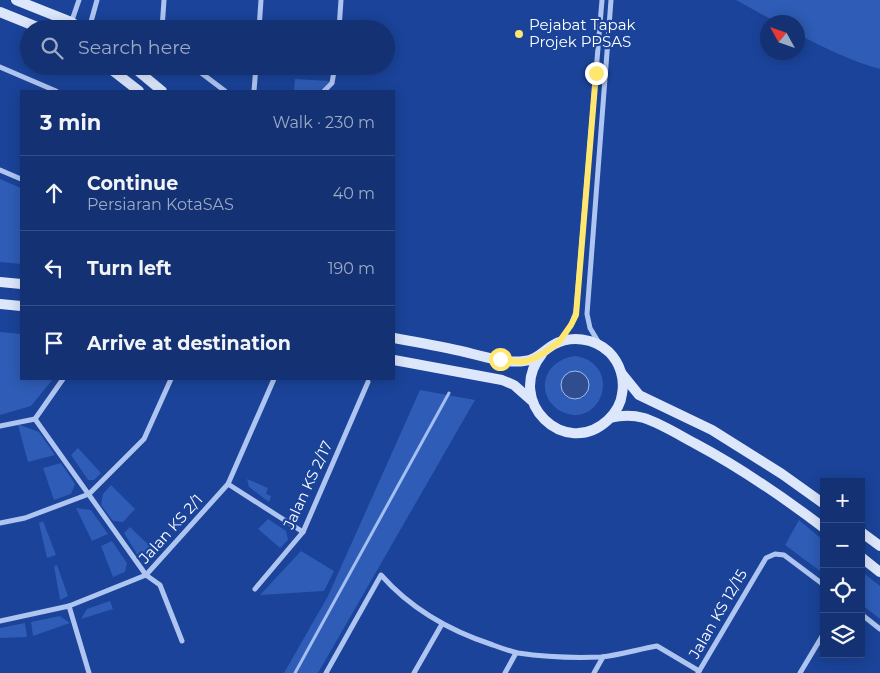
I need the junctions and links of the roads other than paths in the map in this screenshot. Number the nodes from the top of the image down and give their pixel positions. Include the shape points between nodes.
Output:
1 (16, 0) edge
2 (79, 0) edge
3 (97, 0) edge
4 (164, 0) edge
5 (261, 0) edge
6 (341, 0) edge
7 (602, 0) edge
8 (611, 0) edge
9 (0, 12) edge
10 (20, 20) edge
11 (58, 20) edge
12 (72, 20) edge
13 (91, 20) edge
14 (163, 20) edge
15 (260, 20) edge
16 (340, 20) edge
17 (0, 67) edge
18 (119, 75) edge
19 (143, 75) edge
20 (204, 75) edge
21 (255, 75) edge
22 (333, 75) edge
23 (54, 90) edge
24 (138, 90) edge
25 (161, 90) edge
26 (224, 90) edge
27 (254, 90) edge
28 (325, 90) edge
29 (0, 170) edge
30 (20, 179) edge
31 (0, 282) edge
32 (20, 284) edge
33 (0, 304) edge
34 (20, 306) edge
35 (395, 338) edge
36 (559, 342) junction
37 (602, 347) junction
38 (542, 354) junction
39 (395, 360) edge
40 (621, 372) junction
41 (63, 380) edge
42 (171, 380) edge
43 (269, 380) edge
44 (273, 380) edge
45 (368, 382) dead end
46 (268, 389) junction
47 (531, 400) junction
48 (610, 418) junction
49 (35, 419) junction
50 (0, 426) edge
51 (228, 484) junction
52 (89, 494) junction
53 (820, 501) edge
54 (0, 523) edge
55 (820, 525) edge
56 (303, 532) junction
57 (865, 535) edge
58 (880, 546) edge
59 (865, 560) edge
60 (880, 572) edge
61 (146, 575) junction
62 (820, 582) edge
63 (254, 589) dead end
64 (69, 606) junction
65 (865, 617) edge
66 (0, 621) edge
67 (442, 624) junction
68 (880, 629) edge
69 (820, 640) edge
70 (182, 641) dead end
71 (516, 653) junction
72 (603, 656) junction
73 (698, 672) edge
74 (90, 673) edge
75 (326, 673) edge
76 (414, 673) edge
77 (505, 673) edge
78 (594, 673) edge
79 (800, 673) edge

1 - 11 main road
2 - 12 street
3 - 13 street
4 - 14 street
5 - 15 street
6 - 16 street
7 - 36 street via 576,312
8 - 37 street via 587,314 590,328
9 - 10 main road
17 - 23 street
18 - 24 main road
19 - 25 main road
20 - 26 street
21 - 27 street
22 - 28 street
29 - 30 street
31 - 32 main road
33 - 34 main road
35 - 38 main road via 521,362
36 - 37 main road via 579,339
36 - 38 main road
37 - 40 main road via 614,358
38 - 47 main road via 531,376
39 - 47 main road via 502,380 514,385
40 - 48 main road via 622,396
40 - 53 main road via 639,395 712,430
41 - 49 street
42 - 52 street via 144,439
43 - 46 street
44 - 46 street
45 - 56 street, Jalan KS 2/17
46 - 51 street, Jalan KS 2/1
47 - 48 main road via 544,420 565,432 590,431
48 - 55 main road via 623,415 637,417 675,432 773,490
49 - 50 street
49 - 52 street
51 - 56 street
51 - 61 street, Jalan KS 2/1
52 - 54 street via 25,518
52 - 61 street
56 - 63 street, Jalan KS 2/17
57 - 58 main road
59 - 60 main road
61 - 64 street, Jalan KS 2/1
61 - 70 street via 160,585
62 - 73 street, Jalan KS 12/15 via 784,555 766,558
64 - 66 street, Jalan KS 2/1
64 - 74 street
65 - 68 street
67 - 71 street
67 - 75 street via 411,603 381,575
67 - 76 street
69 - 79 street
71 - 72 street via 559,657
71 - 77 street
72 - 73 street via 657,646
72 - 78 street

